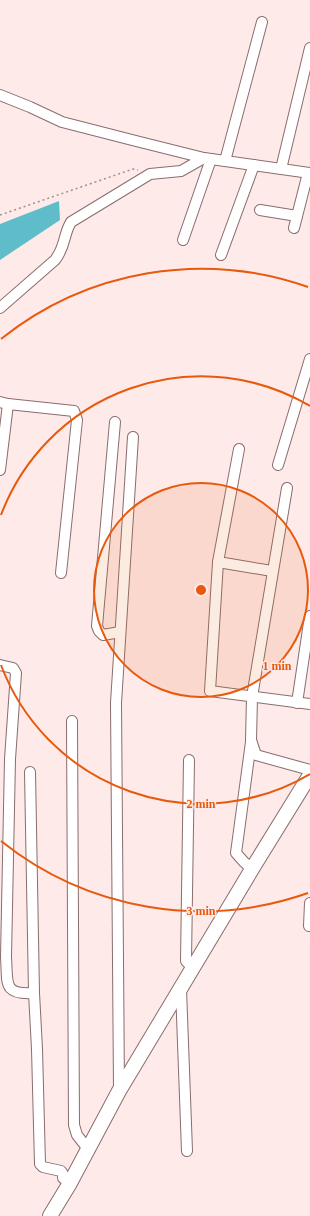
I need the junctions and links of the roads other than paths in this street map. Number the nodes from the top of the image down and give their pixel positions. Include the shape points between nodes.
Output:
1 (262, 22) dead end
2 (310, 48) edge
3 (0, 95) edge
4 (208, 158) junction
5 (225, 161) junction
6 (254, 166) junction
7 (281, 169) junction
8 (309, 173) edge
9 (260, 210) dead end
10 (297, 216) junction
11 (294, 228) dead end
12 (183, 240) dead end
13 (221, 255) dead end
14 (0, 308) edge
15 (310, 359) edge
16 (4, 403) edge
17 (115, 422) dead end
18 (133, 437) dead end
19 (239, 449) dead end
20 (278, 465) dead end
21 (0, 470) edge
22 (287, 488) dead end
23 (218, 562) junction
24 (272, 571) junction
25 (60, 573) dead end
26 (310, 616) edge
27 (120, 632) junction
28 (0, 665) edge
29 (252, 697) junction
30 (297, 703) junction
31 (310, 704) edge
32 (72, 721) dead end
33 (251, 740) junction
34 (189, 760) dead end
35 (310, 770) edge
36 (30, 772) dead end
37 (310, 775) edge
38 (252, 868) junction
39 (310, 903) edge
40 (309, 926) dead end
41 (193, 968) junction
42 (181, 989) junction
43 (34, 993) junction
44 (119, 1092) junction
45 (88, 1149) junction
46 (187, 1150) dead end
47 (70, 1183) junction
48 (50, 1216) edge

1 - 5 street
2 - 7 street
3 - 4 street via 62,122
4 - 5 street
4 - 12 street
4 - 14 street via 181,171 150,174 72,222 60,254 55,260
5 - 6 street
6 - 7 street
6 - 13 street
7 - 8 street
8 - 10 street
9 - 10 street
10 - 11 street
15 - 20 street
16 - 21 street
16 - 25 street via 74,412 77,420
17 - 27 street via 97,626 103,635
18 - 27 street
19 - 23 street
22 - 24 street
23 - 24 street
23 - 29 street via 210,692
24 - 29 street
26 - 30 street
27 - 44 street via 116,709
28 - 43 street via 13,668 16,673 10,759 6,957 8,986 17,993
29 - 30 street
29 - 33 street
30 - 31 street
32 - 45 street via 74,1125 77,1135
33 - 35 street via 256,755
33 - 38 street via 236,853
34 - 41 street via 186,962
36 - 43 street
37 - 38 main road
38 - 41 main road
39 - 40 street
41 - 42 main road
42 - 44 main road
42 - 46 street
43 - 47 street via 40,1164 61,1171
44 - 45 main road
45 - 47 main road
47 - 48 main road

